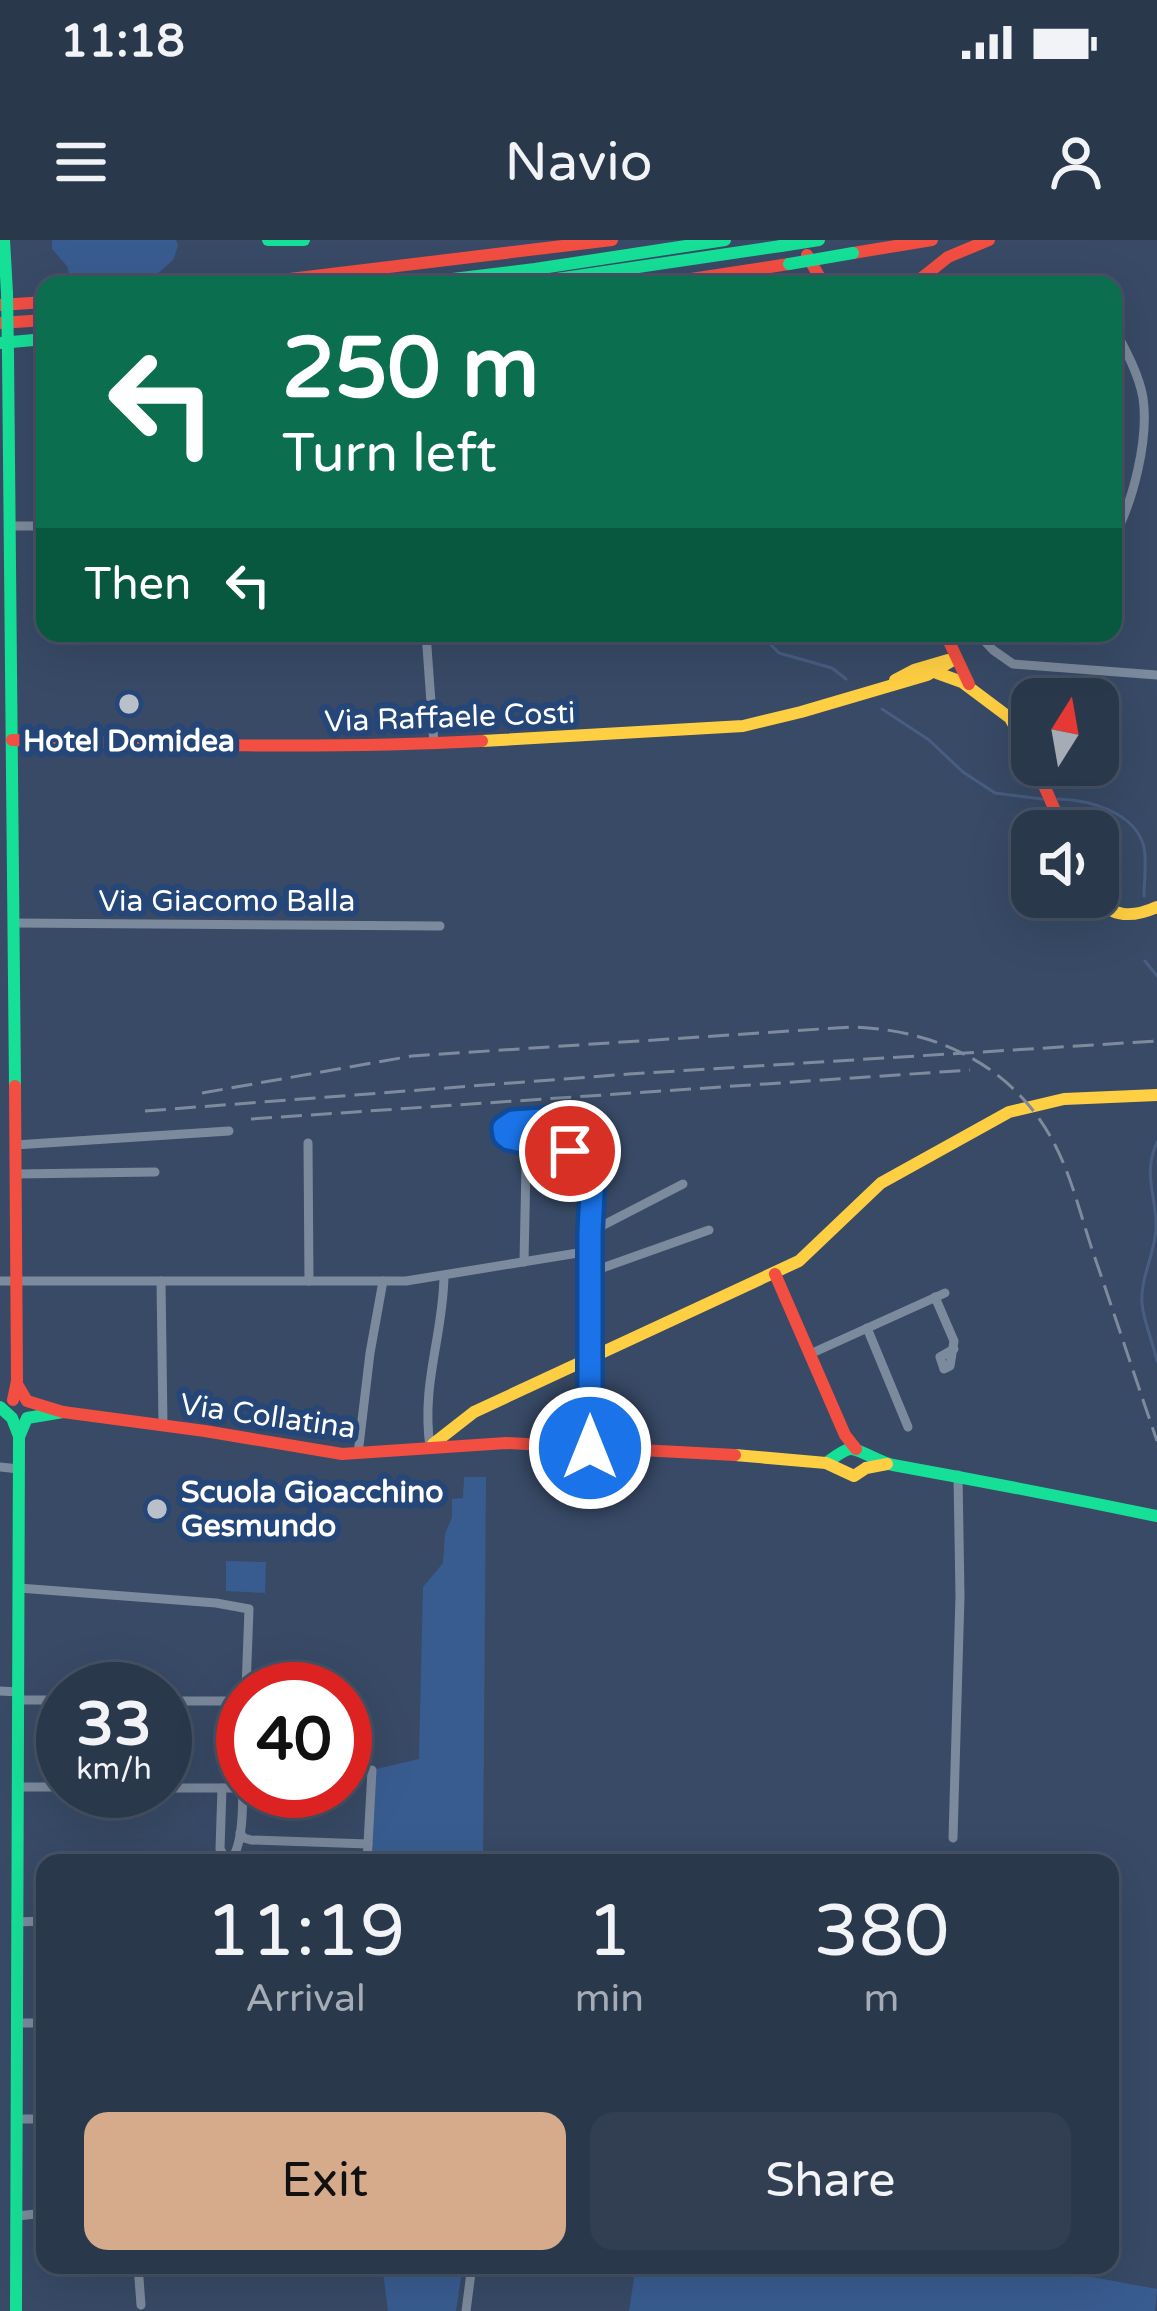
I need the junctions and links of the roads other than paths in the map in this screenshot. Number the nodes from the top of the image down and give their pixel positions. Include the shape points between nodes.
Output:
1 (4, 240) edge
2 (268, 240) edge
3 (304, 240) edge
4 (563, 240) edge
5 (612, 240) edge
6 (725, 240) edge
7 (798, 240) edge
8 (819, 240) edge
9 (932, 240) edge
10 (989, 240) edge
11 (472, 259) junction
12 (320, 276) edge
13 (477, 276) edge
14 (577, 276) edge
15 (711, 276) edge
16 (819, 276) edge
17 (922, 276) edge
18 (3, 292) edge
19 (36, 300) edge
20 (36, 321) edge
21 (0, 323) edge
22 (36, 341) edge
23 (1122, 347) edge
24 (4, 349) edge
25 (1122, 523) edge
26 (10, 526) junction
27 (36, 526) edge
28 (427, 642) edge
29 (942, 642) edge
30 (948, 642) edge
31 (984, 642) edge
32 (955, 659) junction
33 (931, 669) junction
34 (1157, 675) edge
35 (6, 677) edge
36 (973, 689) junction
37 (1011, 720) edge
38 (12, 740) junction
39 (434, 744) junction
40 (7, 887) edge
41 (1157, 907) edge
42 (1119, 914) edge
43 (14, 923) junction
44 (440, 926) dead end
45 (1157, 1095) edge
46 (15, 1103) junction
47 (0, 1104) edge
48 (229, 1131) dead end
49 (308, 1143) dead end
50 (16, 1145) junction
51 (526, 1165) dead end
52 (155, 1172) dead end
53 (16, 1174) junction
54 (683, 1184) dead end
55 (709, 1230) dead end
56 (590, 1232) junction
57 (590, 1251) junction
58 (524, 1262) junction
59 (591, 1273) junction
60 (775, 1274) junction
61 (444, 1276) junction
62 (161, 1280) junction
63 (0, 1281) edge
64 (17, 1281) junction
65 (309, 1281) junction
66 (383, 1281) junction
67 (867, 1328) junction
68 (954, 1349) dead end
69 (810, 1354) junction
70 (591, 1360) junction
71 (15, 1407) edge
72 (163, 1425) junction
73 (908, 1427) dead end
74 (430, 1447) junction
75 (590, 1448) junction
76 (358, 1454) junction
77 (852, 1458) junction
78 (0, 1468) edge
79 (20, 1468) junction
80 (958, 1475) junction
81 (1157, 1516) edge
82 (19, 1588) junction
83 (247, 1662) edge
84 (0, 1691) edge
85 (18, 1696) junction
86 (36, 1698) edge
87 (17, 1787) junction
88 (36, 1787) edge
89 (221, 1818) edge
90 (241, 1818) edge
91 (369, 1818) edge
92 (240, 1833) junction
93 (953, 1838) dead end
94 (368, 1844) junction
95 (223, 1854) edge
96 (236, 1854) edge
97 (367, 1854) edge
98 (13, 1913) junction
99 (36, 1919) edge
100 (0, 2013) edge
101 (17, 2016) junction
102 (36, 2021) edge
103 (17, 2040) junction
104 (0, 2041) edge
105 (16, 2119) junction
106 (36, 2119) edge
107 (36, 2214) edge
108 (17, 2216) junction
109 (139, 2274) edge
110 (471, 2274) edge
111 (141, 2305) dead end
112 (16, 2311) edge
113 (466, 2311) edge

1 - 18 main road
2 - 3 main road
4 - 11 main road
5 - 11 main road
6 - 13 main road
7 - 16 main road
8 - 14 main road, bridge
9 - 15 main road, bridge
10 - 17 main road
11 - 12 main road
18 - 19 main road
18 - 24 main road, bridge
20 - 21 main road
22 - 24 main road
23 - 25 street via 1143,405 1142,446
24 - 26 main road
26 - 27 street
26 - 35 main road
28 - 39 street
29 - 33 main road
30 - 32 main road
31 - 34 street via 1012,664
32 - 33 main road, Via Raffaele Costi
32 - 36 main road
33 - 36 main road
33 - 39 main road, Via Raffaele Costi via 737,727
35 - 38 main road
36 - 37 main road
38 - 39 main road, Via Raffaele Costi
38 - 40 main road
40 - 43 main road
41 - 42 main road
43 - 44 street, Via Giacomo Balla
43 - 46 main road
45 - 60 main road via 1062,1098 1009,1112 880,1183 811,1252
46 - 47 street
46 - 50 main road
48 - 50 street
49 - 65 street
50 - 53 main road
51 - 58 street
52 - 53 street
53 - 64 main road
54 - 56 street
55 - 59 street
56 - 56 street via 585,1125 573,1118 506,1125 509,1138 577,1156
56 - 57 street
57 - 58 street
57 - 59 street
58 - 61 street
59 - 70 street
60 - 69 main road
60 - 70 main road
61 - 66 street
61 - 74 street via 429,1381
62 - 64 street
62 - 65 street
62 - 72 street
63 - 64 street
64 - 71 main road
65 - 66 street
66 - 76 street
67 - 68 street via 940,1295
67 - 69 street
67 - 73 street
69 - 77 main road
70 - 74 main road via 474,1412
70 - 75 main road
71 - 72 main road, Via Collatina
71 - 79 main road
72 - 76 main road, Via Collatina
74 - 75 main road, Via Collatina
74 - 76 main road, Via Collatina
75 - 77 main road, Via Collatina
77 - 80 main road
78 - 79 street
79 - 82 main road
80 - 81 main road
80 - 93 street
82 - 83 street via 249,1609
82 - 85 main road
84 - 85 street
85 - 86 street
85 - 87 main road
87 - 88 street
87 - 98 main road
89 - 95 street
90 - 92 street
91 - 94 street
92 - 94 street via 251,1840
92 - 96 street
94 - 97 street
98 - 99 street
98 - 101 main road
100 - 101 street
101 - 102 street
101 - 103 main road
103 - 104 street
103 - 105 main road
105 - 106 street
105 - 108 main road
107 - 108 street
108 - 112 main road
109 - 111 street
110 - 113 street

